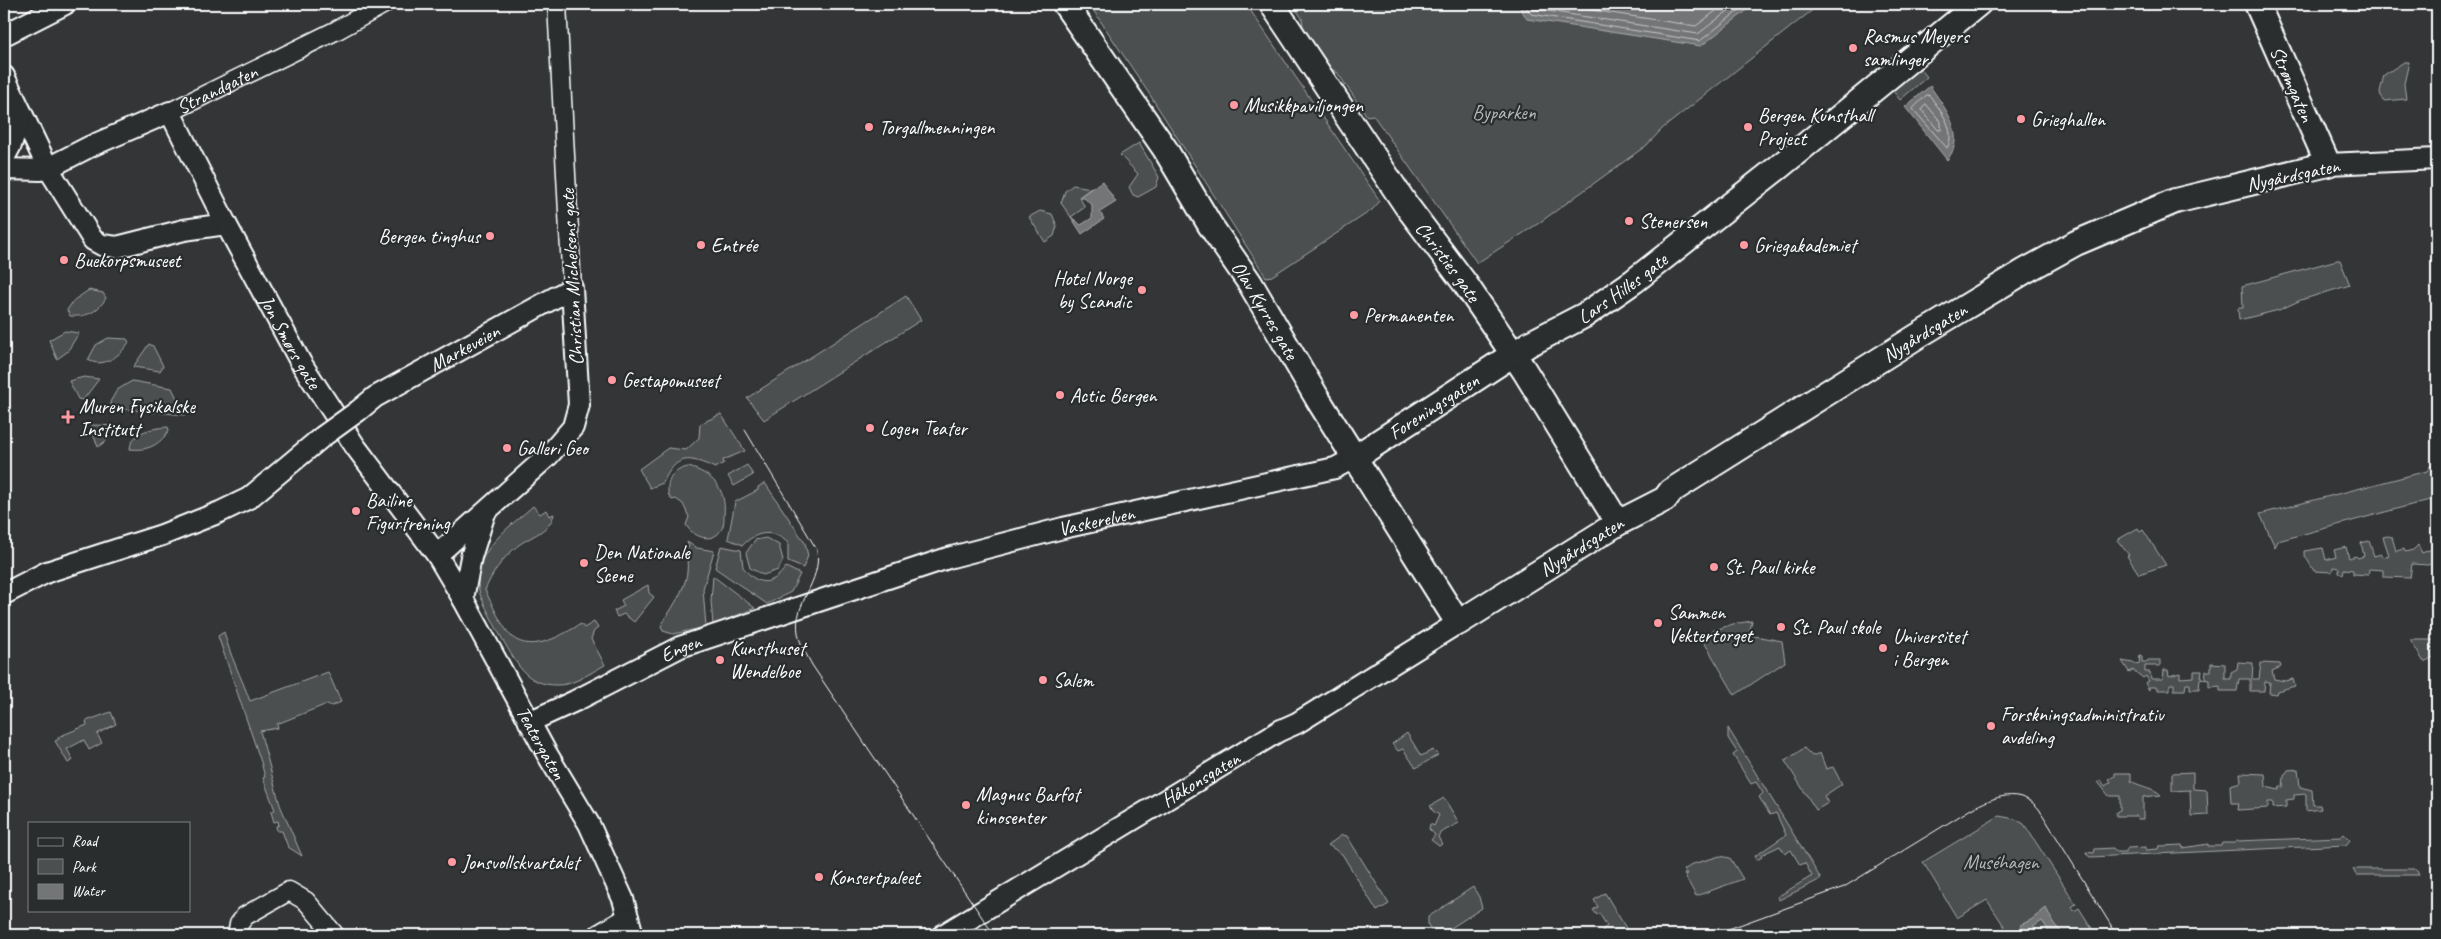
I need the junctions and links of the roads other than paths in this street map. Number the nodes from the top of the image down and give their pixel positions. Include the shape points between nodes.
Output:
1 (65, 4) edge
2 (384, 4) edge
3 (557, 4) edge
4 (1065, 4) edge
5 (1272, 4) edge
6 (1978, 4) edge
7 (2257, 4) edge
8 (4, 35) edge
9 (4, 76) edge
10 (21, 112) junction
11 (170, 112) junction
12 (4, 158) edge
13 (2437, 159) edge
14 (2328, 164) junction
15 (48, 168) junction
16 (4, 170) edge
17 (226, 224) junction
18 (572, 288) junction
19 (1514, 354) junction
20 (1354, 458) junction
21 (485, 513) junction
22 (1618, 523) junction
23 (437, 555) junction
24 (4, 594) edge
25 (840, 594) joint
26 (464, 599) junction
27 (1458, 623) junction
28 (529, 722) junction
29 (630, 927) edge
30 (237, 935) edge
31 (335, 935) edge
32 (599, 935) edge
33 (942, 935) edge

1 - 8 main road
2 - 11 street, Strandgaten
3 - 18 street, Christian Michelsens gate
4 - 20 highway, Olav Kyrres gate via 1245,275
5 - 19 highway, Christies gate via 1406,205
6 - 19 highway, Lars Hilles gate via 1634,281 1585,315
7 - 14 highway, Strømgaten
9 - 10 main road
10 - 12 main road
10 - 15 main road
11 - 15 main road, Strandgaten
11 - 17 main road, Jon Smørs gate
13 - 14 main road, Nygårdsgaten
14 - 22 highway, Nygårdsgaten via 2175,202 2076,243 1887,355 1671,492 1665,499
15 - 16 main road
15 - 17 main road via 86,232 102,245 117,247 184,230
17 - 23 main road, Jon Smørs gate via 280,328 325,403
18 - 21 main road, Christian Michelsens gate via 579,405 573,427 549,455
18 - 24 main road, Markeveien, bridge via 375,397 249,498 216,514 47,572
19 - 20 highway, Foreningsgaten
19 - 22 highway, Christies gate
20 - 25 main road, Vaskerelven via 1335,468 1053,530 948,558
20 - 27 highway, Olav Kyrres gate
21 - 23 main road, Christian Michelsens gate
21 - 26 main road, Christian Michelsens gate via 472,550
22 - 27 highway, Nygårdsgaten
23 - 26 main road, Teatergaten
25 - 28 main road, Engen via 680,648
26 - 28 main road, Teatergaten
27 - 33 main road, Håkonsgaten via 1297,724 1279,731
28 - 29 main road, Teatergaten via 589,824 623,899
29 - 32 main road
30 - 31 street via 245,916 289,891 306,901

